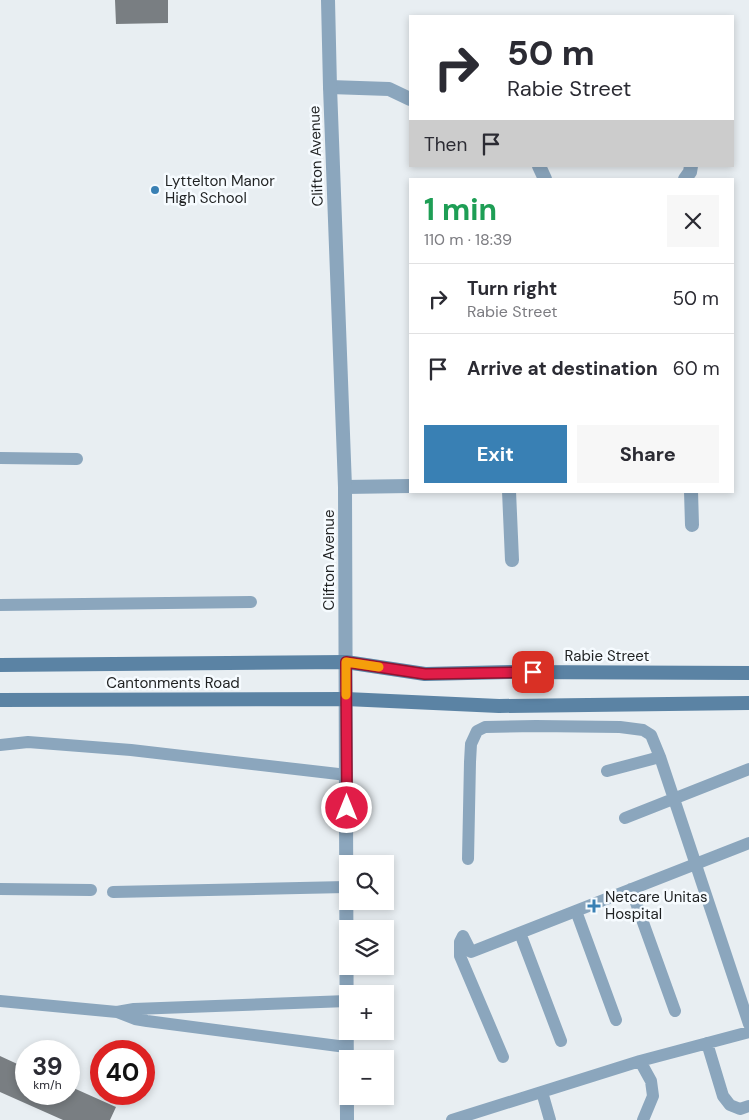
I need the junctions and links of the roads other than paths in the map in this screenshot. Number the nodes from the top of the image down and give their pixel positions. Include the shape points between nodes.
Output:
1 (328, 0) edge
2 (330, 87) junction
3 (409, 99) edge
4 (0, 458) edge
5 (77, 459) dead end
6 (345, 486) junction
7 (409, 486) edge
8 (509, 493) edge
9 (691, 493) edge
10 (692, 526) dead end
11 (512, 560) dead end
12 (251, 602) dead end
13 (0, 605) edge
14 (346, 662) junction
15 (0, 665) edge
16 (749, 673) edge
17 (346, 699) junction
18 (0, 700) edge
19 (749, 703) edge
20 (0, 745) edge
21 (660, 757) junction
22 (749, 770) edge
23 (607, 771) dead end
24 (347, 775) junction
25 (675, 798) junction
26 (625, 818) dead end
27 (748, 846) edge
28 (346, 855) edge
29 (468, 859) dead end
30 (696, 864) junction
31 (339, 887) edge
32 (0, 889) edge
33 (632, 889) junction
34 (92, 890) dead end
35 (112, 892) dead end
36 (346, 910) edge
37 (576, 911) junction
38 (520, 933) junction
39 (347, 985) edge
40 (0, 1001) edge
41 (339, 1001) edge
42 (675, 1011) dead end
43 (117, 1012) junction
44 (616, 1020) dead end
45 (749, 1024) edge
46 (749, 1032) edge
47 (346, 1040) edge
48 (561, 1040) dead end
49 (707, 1043) junction
50 (346, 1047) junction
51 (503, 1057) dead end
52 (640, 1061) junction
53 (542, 1092) junction
54 (749, 1106) edge
55 (347, 1120) edge
56 (452, 1120) edge
57 (550, 1120) edge
58 (643, 1120) edge

1 - 2 street, Clifton Avenue
2 - 3 street via 389,90
2 - 6 street, Clifton Avenue
4 - 5 lane
6 - 7 street
6 - 14 street, Clifton Avenue
8 - 11 street
9 - 10 street
12 - 13 lane
14 - 15 main road, Cantonments Road
14 - 16 main road, Rabie Street via 425,674
14 - 17 street, Clifton Avenue
17 - 18 main road, Cantonments Road
17 - 19 main road via 499,706
17 - 24 street, Clifton Avenue
20 - 24 lane via 28,742 131,750
21 - 23 lane
21 - 25 lane
21 - 29 lane via 651,735 643,730 485,727 477,732 471,744
22 - 25 lane
24 - 28 street, Clifton Avenue
25 - 26 lane
25 - 30 lane
27 - 30 lane
30 - 33 lane
30 - 45 lane
31 - 35 lane
32 - 34 lane
33 - 37 lane
33 - 42 lane
36 - 39 street, Clifton Avenue
37 - 38 lane
37 - 44 lane
38 - 48 lane
38 - 51 lane via 471,952 463,936 460,942 460,956
40 - 43 lane
41 - 43 lane
43 - 50 lane via 147,1021
46 - 49 lane
47 - 50 street, Clifton Avenue
49 - 52 lane
49 - 54 lane via 723,1096 730,1105 740,1109
50 - 55 street, Clifton Avenue
52 - 53 lane
52 - 58 lane via 651,1081 653,1096
53 - 56 lane
53 - 57 lane

